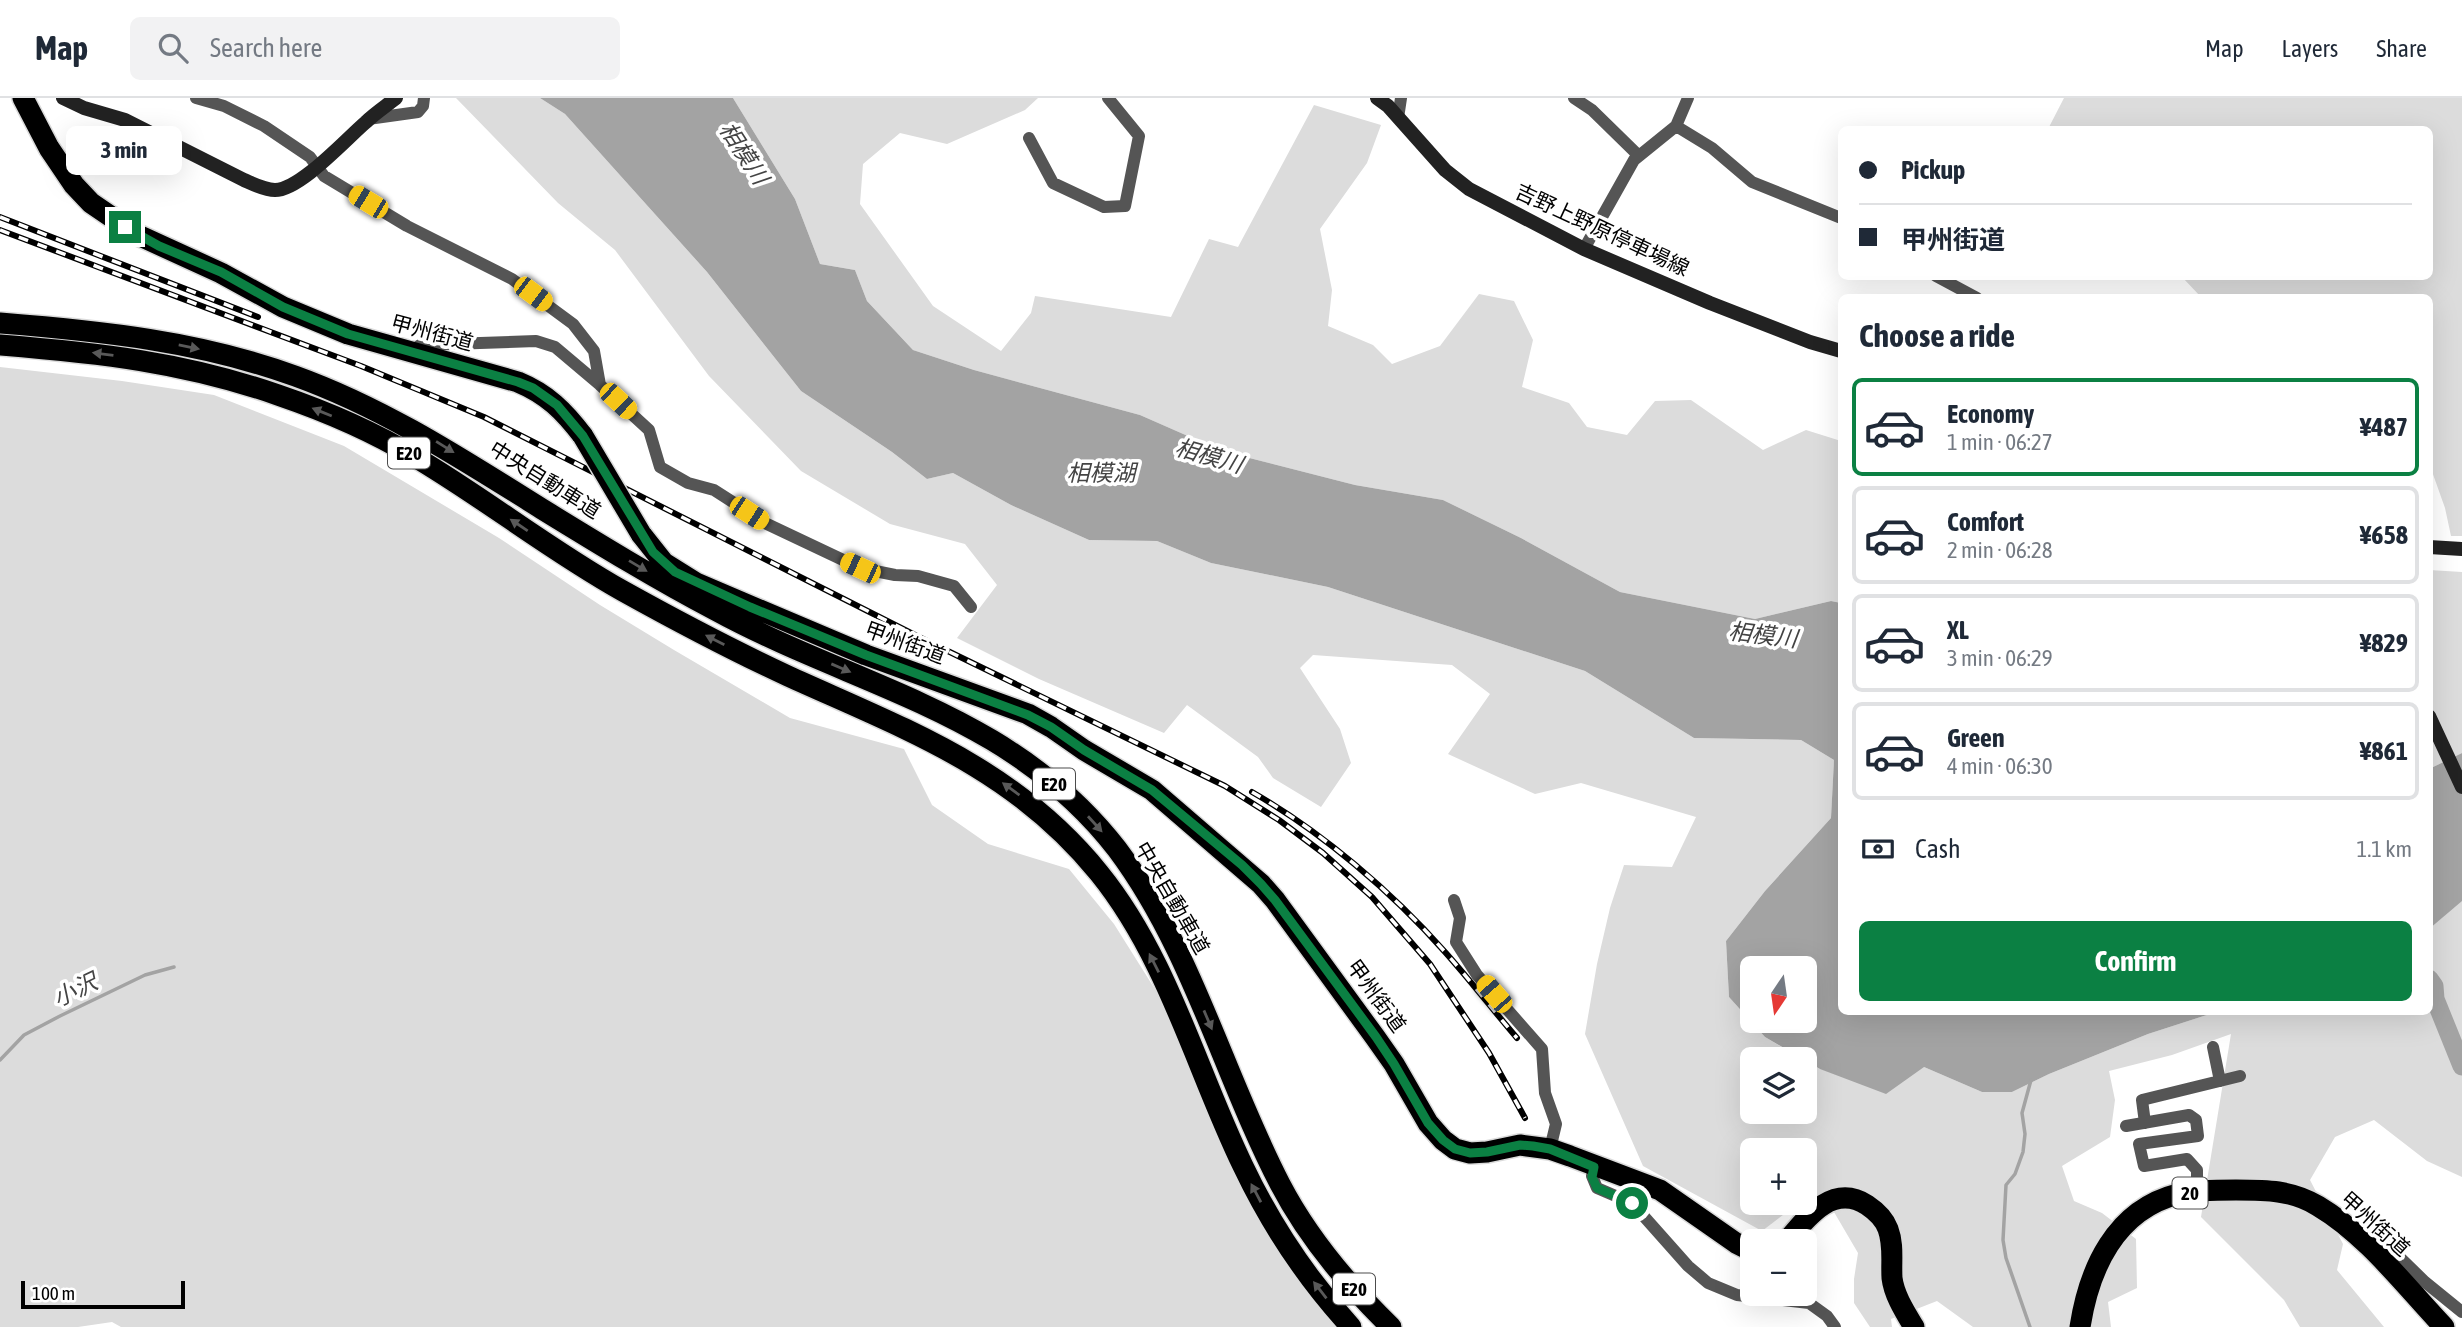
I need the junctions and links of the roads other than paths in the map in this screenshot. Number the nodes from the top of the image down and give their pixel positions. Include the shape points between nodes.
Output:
1 (23, 98) edge
2 (63, 98) edge
3 (196, 98) edge
4 (396, 98) edge
5 (424, 98) edge
6 (1108, 98) edge
7 (1377, 98) edge
8 (1401, 98) edge
9 (1574, 98) edge
10 (1688, 98) edge
11 (1398, 118) junction
12 (368, 119) junction
13 (1676, 126) junction
14 (1029, 138) dead end
15 (1638, 155) junction
16 (317, 167) junction
17 (1838, 217) edge
18 (1584, 249) junction
19 (1943, 280) edge
20 (1970, 294) edge
21 (0, 323) edge
22 (0, 345) edge
23 (1838, 350) edge
24 (411, 353) junction
25 (600, 385) junction
26 (2433, 547) edge
27 (2462, 549) edge
28 (971, 607) dead end
29 (2433, 724) edge
30 (2462, 787) edge
31 (1454, 900) dead end
32 (2213, 1047) dead end
33 (2239, 1076) dead end
34 (2220, 1081) junction
35 (2145, 1123) junction
36 (2126, 1126) dead end
37 (1550, 1149) junction
38 (1594, 1167) junction
39 (2197, 1192) junction
40 (1798, 1229) edge
41 (2362, 1241) junction
42 (1740, 1245) edge
43 (2462, 1312) edge
44 (1351, 1327) edge
45 (1391, 1327) edge
46 (1835, 1327) edge
47 (1914, 1327) edge
48 (2080, 1327) edge
49 (2444, 1327) edge

1 - 24 highway, 甲州街道 via 60,168 111,219 283,307
2 - 16 main road via 125,120 262,188 286,187
3 - 16 street via 264,126 310,157
4 - 12 main road
5 - 12 street via 418,112
6 - 14 street via 1139,136 1125,206 1104,207 1053,183
7 - 11 main road, 吉野上野原停車場線
8 - 11 street
9 - 15 street
10 - 13 street
11 - 18 main road, 吉野上野原停車場線 via 1445,170 1469,189
12 - 16 main road
13 - 15 street
13 - 17 street via 1712,148 1752,182
15 - 18 street
16 - 25 street via 324,176 407,226 512,279 573,324 594,351
18 - 23 main road, 吉野上野原停車場線 via 1710,303
19 - 20 street
21 -> 45 highway, 中央自動車道 / E20 via 148,338 246,360 343,394 437,442 718,612 901,693 1019,756 1069,796 1116,849 1155,908 1282,1188 1338,1271
44 -> 22 highway, E20 via 1291,1251 1259,1198 1174,1004 1119,901 1078,848 1003,782 918,735 776,670 617,588 411,454 327,414 179,367
24 - 25 street via 420,345 536,341 555,347
24 - 37 highway, 甲州街道, bridge via 518,382 557,405 583,436 641,534 664,563 696,583 866,655 1028,715 1152,790 1242,865 1275,900 1376,1037 1443,1140 1470,1153 1520,1145
25 - 28 street via 649,430 660,467 688,483 714,490 766,524 860,568 954,586
26 - 27 main road
29 - 30 main road
31 - 37 street via 1460,918 1456,942 1478,975 1542,1049 1545,1093 1556,1124
32 - 34 street
33 - 34 street
34 - 35 street via 2142,1100
35 - 36 street
35 - 39 street via 2189,1115 2196,1120 2198,1136 2139,1144 2144,1166 2187,1159 2197,1170
37 - 38 highway, 甲州街道
38 - 42 highway, 甲州街道 via 1660,1190
38 - 46 street via 1597,1188 1632,1203 1708,1283 1737,1296 1809,1303
39 - 41 highway, 甲州街道 / 20 via 2288,1193 2317,1205
39 - 48 highway, 甲州街道 / 20 via 2144,1210 2109,1244 2090,1280
40 - 47 highway via 1831,1200 1853,1199 1872,1209 1887,1225 1892,1281
41 - 43 street via 2372,1234 2383,1241
41 - 49 highway, 甲州街道 / 20

